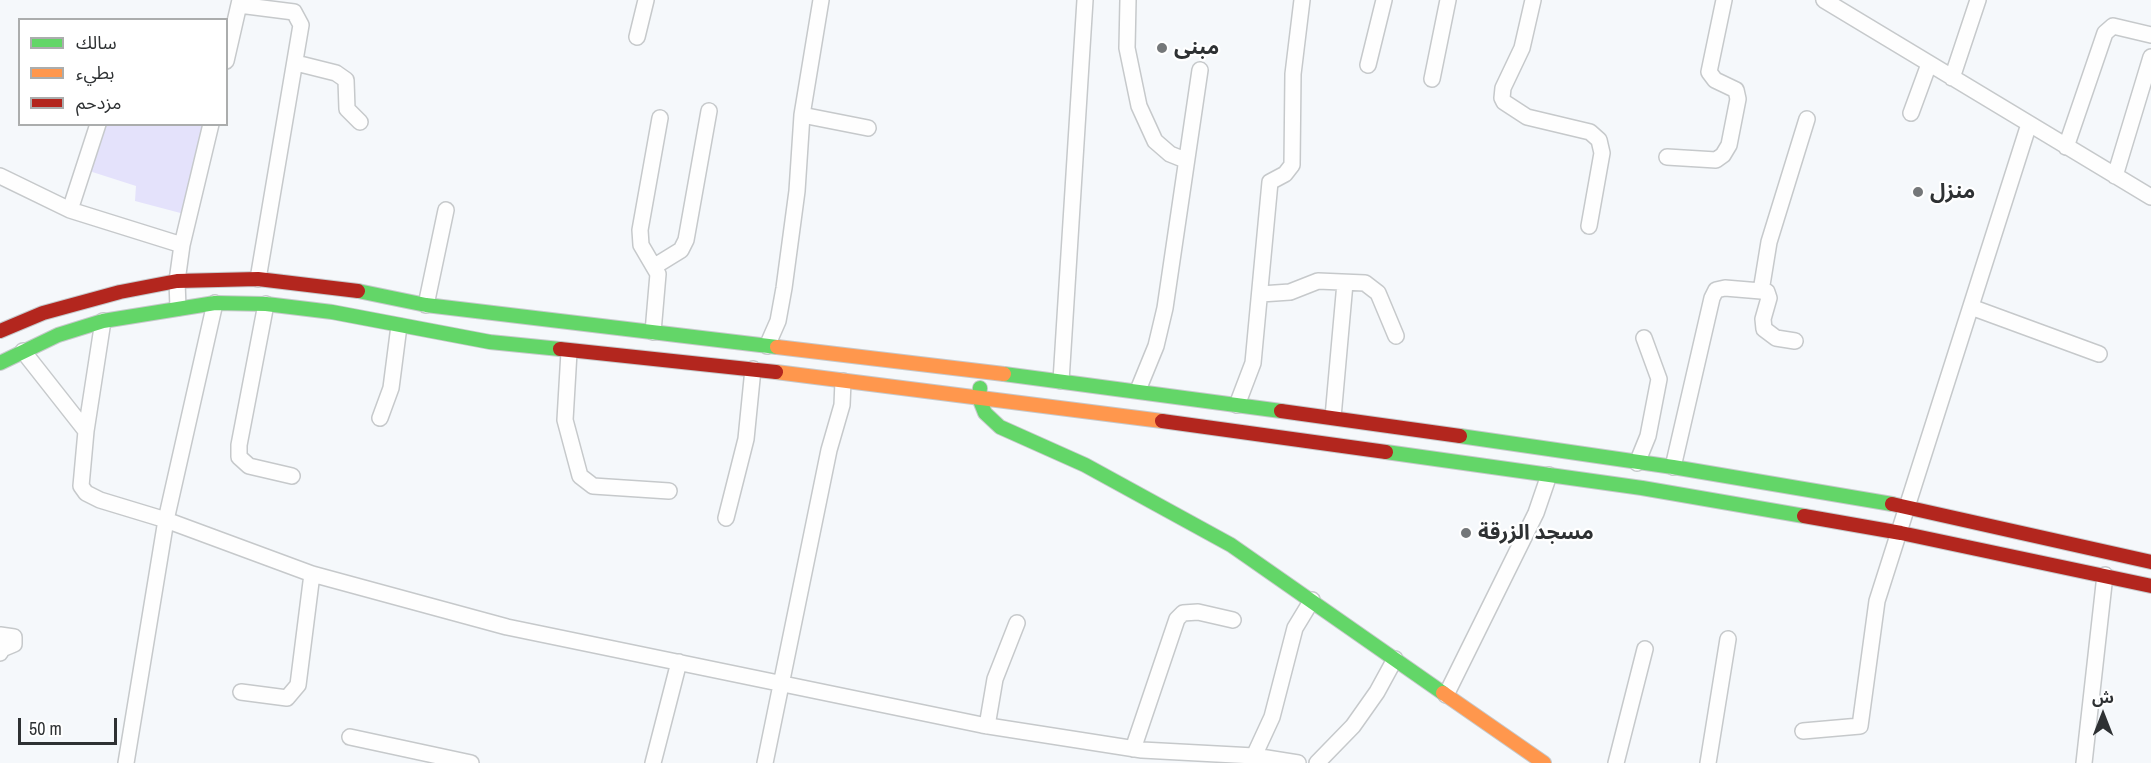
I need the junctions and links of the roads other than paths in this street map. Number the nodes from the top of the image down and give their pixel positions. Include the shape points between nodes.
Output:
1 (646, 0) edge
2 (821, 0) edge
3 (1085, 0) edge
4 (1128, 0) edge
5 (1302, 0) edge
6 (1384, 0) edge
7 (1447, 0) edge
8 (1533, 0) edge
9 (1724, 0) edge
10 (1824, 0) edge
11 (1978, 0) edge
12 (239, 2) edge
13 (2151, 35) edge
14 (637, 37) dead end
15 (228, 52) edge
16 (2151, 57) edge
17 (296, 63) junction
18 (1929, 64) junction
19 (1368, 65) dead end
20 (1200, 70) dead end
21 (1952, 78) junction
22 (1432, 79) dead end
23 (709, 111) dead end
24 (1911, 113) dead end
25 (802, 116) junction
26 (660, 118) dead end
27 (1808, 119) dead end
28 (360, 122) dead end
29 (2029, 124) junction
30 (97, 126) edge
31 (211, 126) edge
32 (868, 128) dead end
33 (2066, 147) junction
34 (1667, 157) dead end
35 (1185, 160) junction
36 (0, 176) edge
37 (2115, 176) junction
38 (2151, 197) edge
39 (70, 210) junction
40 (447, 210) dead end
41 (1589, 226) dead end
42 (182, 245) junction
43 (655, 266) junction
44 (258, 279) junction
45 (177, 281) junction
46 (1345, 283) junction
47 (1761, 291) junction
48 (1262, 294) junction
49 (215, 303) junction
50 (266, 304) junction
51 (426, 305) junction
52 (1971, 307) junction
53 (178, 308) junction
54 (103, 321) junction
55 (399, 326) junction
56 (0, 331) edge
57 (653, 332) junction
58 (1396, 336) dead end
59 (1644, 338) dead end
60 (1795, 341) dead end
61 (767, 346) junction
62 (23, 351) junction
63 (568, 352) junction
64 (2098, 354) dead end
65 (0, 363) edge
66 (753, 369) junction
67 (982, 371) junction
68 (843, 381) junction
69 (1061, 381) junction
70 (1138, 390) junction
71 (979, 398) junction
72 (1237, 405) junction
73 (1333, 417) junction
74 (380, 418) dead end
75 (86, 431) junction
76 (1637, 463) junction
77 (1673, 467) junction
78 (1549, 475) junction
79 (292, 476) dead end
80 (669, 491) dead end
81 (1909, 507) junction
82 (726, 518) dead end
83 (166, 520) junction
84 (1901, 533) junction
85 (2151, 561) edge
86 (312, 574) junction
87 (2105, 575) junction
88 (2151, 586) edge
89 (1312, 600) junction
90 (1233, 621) dead end
91 (1017, 623) dead end
92 (0, 634) edge
93 (1728, 639) dead end
94 (1645, 649) dead end
95 (0, 653) edge
96 (1395, 659) junction
97 (679, 663) junction
98 (781, 683) junction
99 (241, 692) dead end
100 (1446, 696) junction
101 (987, 726) junction
102 (1803, 731) dead end
103 (350, 737) dead end
104 (1139, 754) edge
105 (1254, 756) junction
106 (126, 763) edge
107 (471, 763) edge
108 (652, 763) edge
109 (765, 763) edge
110 (1298, 763) edge
111 (1317, 763) edge
112 (1544, 763) edge
113 (1616, 763) edge
114 (1708, 763) edge
115 (2084, 763) edge

1 - 14 street
2 - 25 street
3 - 69 street
4 - 35 street via 1127,48 1139,106 1155,141
5 - 48 street via 1293,74 1292,165 1270,182
6 - 19 street
7 - 22 street
8 - 41 street via 1522,48 1502,98 1527,117 1590,132 1599,140 1602,153
9 - 34 street via 1709,72 1715,80 1736,90 1738,99 1729,145 1716,160
10 - 18 street
11 - 21 street
12 - 15 street
12 - 17 street via 294,12 301,25
13 - 33 street via 2113,26 2105,33
16 - 37 street
17 - 28 street via 346,80 347,109
17 - 44 street
18 - 21 street
18 - 24 street
20 - 35 street
21 - 29 street
23 - 43 street via 686,240 681,250
25 - 32 street
25 - 61 street via 784,288 778,321
26 - 43 street via 640,230 641,244
27 - 47 street via 1769,242
29 - 33 street
29 - 52 street
30 - 39 street
31 - 42 street
33 - 37 street
35 - 70 street via 1165,308 1156,346
36 - 39 street
37 - 38 street
39 - 42 street
40 - 51 street
42 - 45 street
43 - 57 street via 658,282
44 - 45 main road
44 - 51 main road via 343,288
45 - 53 street
45 - 56 main road via 43,313
46 - 48 street via 1318,281 1290,292
46 - 58 street via 1365,283 1378,293
46 - 73 street
47 - 60 street via 1767,292 1769,298 1764,329 1776,338
47 - 77 street via 1716,290
48 - 72 street via 1253,363
49 - 50 main road
49 - 53 main road
49 - 83 street
50 - 55 main road
50 - 79 street via 238,445 239,457 249,466
51 - 57 main road
52 - 64 street
52 - 81 street
53 - 54 main road
54 - 62 main road
54 - 75 street
55 - 63 main road
55 - 74 street via 391,388
57 - 61 main road
59 - 76 street via 1659,379 1648,436
61 - 67 main road
62 - 65 main road
62 - 75 street
63 - 66 main road
63 - 80 street via 565,420 580,476 593,486
66 - 68 main road
66 - 82 street via 746,439
67 - 69 main road
67 - 71 main road
68 - 71 main road
68 - 98 street via 842,405 829,450
69 - 70 main road
70 - 72 main road
71 - 78 main road
71 - 89 main road via 985,413 1000,427 1085,465 1184,517
72 - 73 main road
73 - 76 main road
75 - 83 street via 80,480 86,493
76 - 77 main road
77 - 81 main road
78 - 84 main road
78 - 100 street via 1536,513
81 - 84 street
81 - 85 main road
83 - 86 street
83 - 106 street
84 - 87 main road
84 - 102 street via 1877,601 1860,726
86 - 97 street via 507,627
86 - 99 street via 298,685 287,698
87 - 88 main road
87 - 115 street
89 - 96 main road
89 - 105 street via 1295,628 1272,717
90 - 104 street via 1198,612 1177,619
91 - 101 street via 994,679
92 - 95 street via 14,637 14,644
93 - 114 street
94 - 113 street
96 - 100 main road
96 - 111 street via 1353,726
97 - 98 street
97 - 108 street
98 - 101 street
98 - 109 street
100 - 112 main road
101 - 104 street
103 - 107 street
104 - 105 street
105 - 110 street

